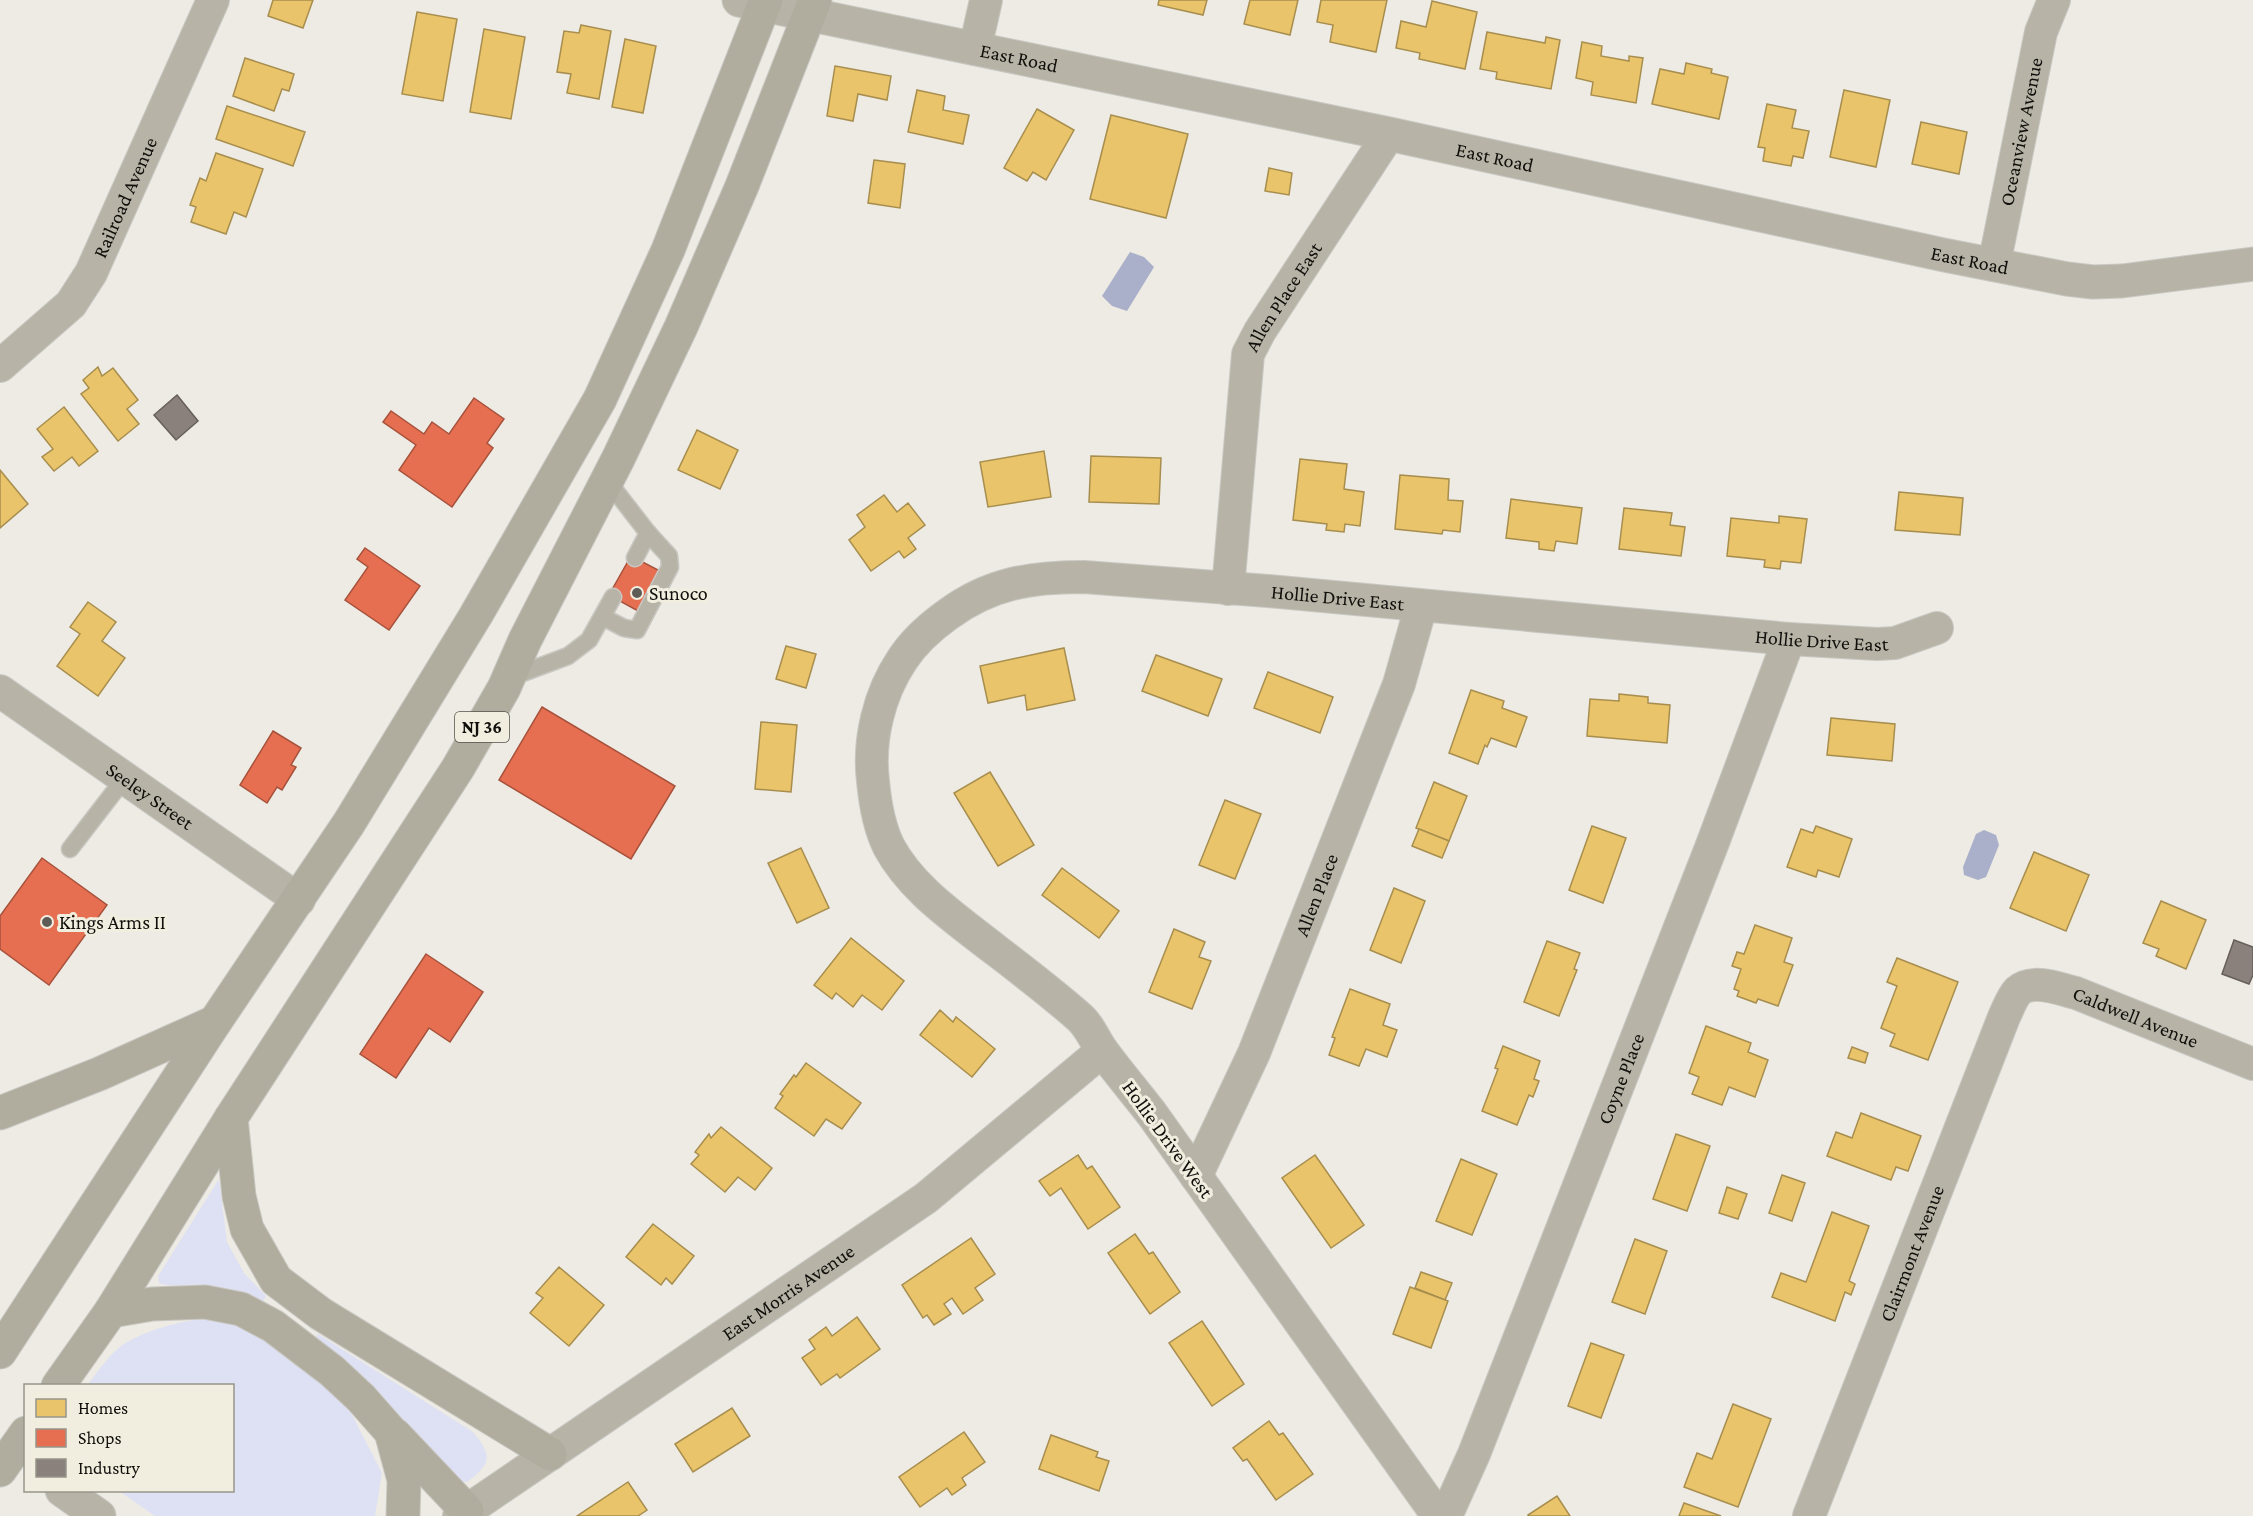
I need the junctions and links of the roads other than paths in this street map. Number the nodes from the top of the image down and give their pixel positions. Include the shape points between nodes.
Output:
1 (213, 0) edge
2 (986, 0) edge
3 (2054, 0) edge
4 (757, 2) edge
5 (812, 8) edge
6 (975, 49) junction
7 (1389, 134) junction
8 (2253, 264) edge
9 (1994, 265) junction
10 (0, 366) edge
11 (607, 480) junction
12 (648, 533) junction
13 (635, 558) dead end
14 (1228, 589) junction
15 (613, 597) dead end
16 (1420, 606) junction
17 (603, 617) junction
18 (1937, 628) dead end
19 (1789, 639) junction
20 (508, 678) junction
21 (0, 691) edge
22 (124, 779) junction
23 (874, 793) joint
24 (70, 849) dead end
25 (299, 900) junction
26 (2018, 992) joint
27 (215, 1022) junction
28 (1102, 1051) junction
29 (2253, 1064) edge
30 (0, 1113) edge
31 (231, 1118) junction
32 (1196, 1176) junction
33 (111, 1311) junction
34 (0, 1352) edge
35 (59, 1384) edge
36 (391, 1432) junction
37 (550, 1454) junction
38 (63, 1492) edge
39 (463, 1513) edge
40 (99, 1516) edge
41 (403, 1516) edge
42 (1438, 1516) edge
43 (1446, 1516) edge
44 (1809, 1516) edge

1 - 10 street, Railroad Avenue via 91,273 71,304
2 - 6 street
3 - 9 street, Oceanview Avenue via 2041,32
4 - 5 street, East Road
4 - 25 highway via 668,250 600,399 477,615
5 - 6 street, East Road
5 - 11 highway, NJ 36 via 681,327
6 - 7 street, East Road
7 - 9 street, East Road
7 - 14 street, Allen Place East via 1248,354
8 - 9 street, East Road via 2093,282
11 - 12 lane
11 - 20 highway, NJ 36
12 - 13 lane
12 - 17 lane via 669,556 670,567 637,630
14 - 16 street, Hollie Drive East
14 - 23 street, Hollie Drive East via 1054,577 1020,581 965,601 928,629 896,668 883,698 872,748
15 - 17 lane
16 - 19 street, Hollie Drive East
16 - 32 street, Allen Place via 1398,684 1263,1032
17 - 20 lane via 589,640 568,656
18 - 19 street, Hollie Drive East via 1886,644
19 - 43 street, Coyne Place via 1682,922
20 - 31 highway, NJ 36 via 458,768
21 - 22 street, Seeley Street
22 - 24 lane
22 - 25 street, Seeley Street
23 - 28 street, Hollie Drive West via 888,845 914,882 1081,1017
25 - 27 highway
26 - 29 street, Caldwell Avenue via 2025,986 2046,986 2076,993
26 - 44 street, Clairmont Avenue via 2004,1017
27 - 30 highway
27 - 34 highway
28 - 32 street, Hollie Drive West
28 - 37 street, East Morris Avenue via 926,1198
31 - 33 highway, NJ 36
31 - 37 highway via 239,1196 247,1229 276,1280 321,1314
32 - 42 street, Hollie Drive West
33 - 35 highway, NJ 36
33 - 36 highway via 152,1304 205,1302 242,1309 273,1326 332,1371
36 - 39 highway
36 - 41 highway via 404,1480
37 - 39 street, East Morris Avenue
38 - 40 street

